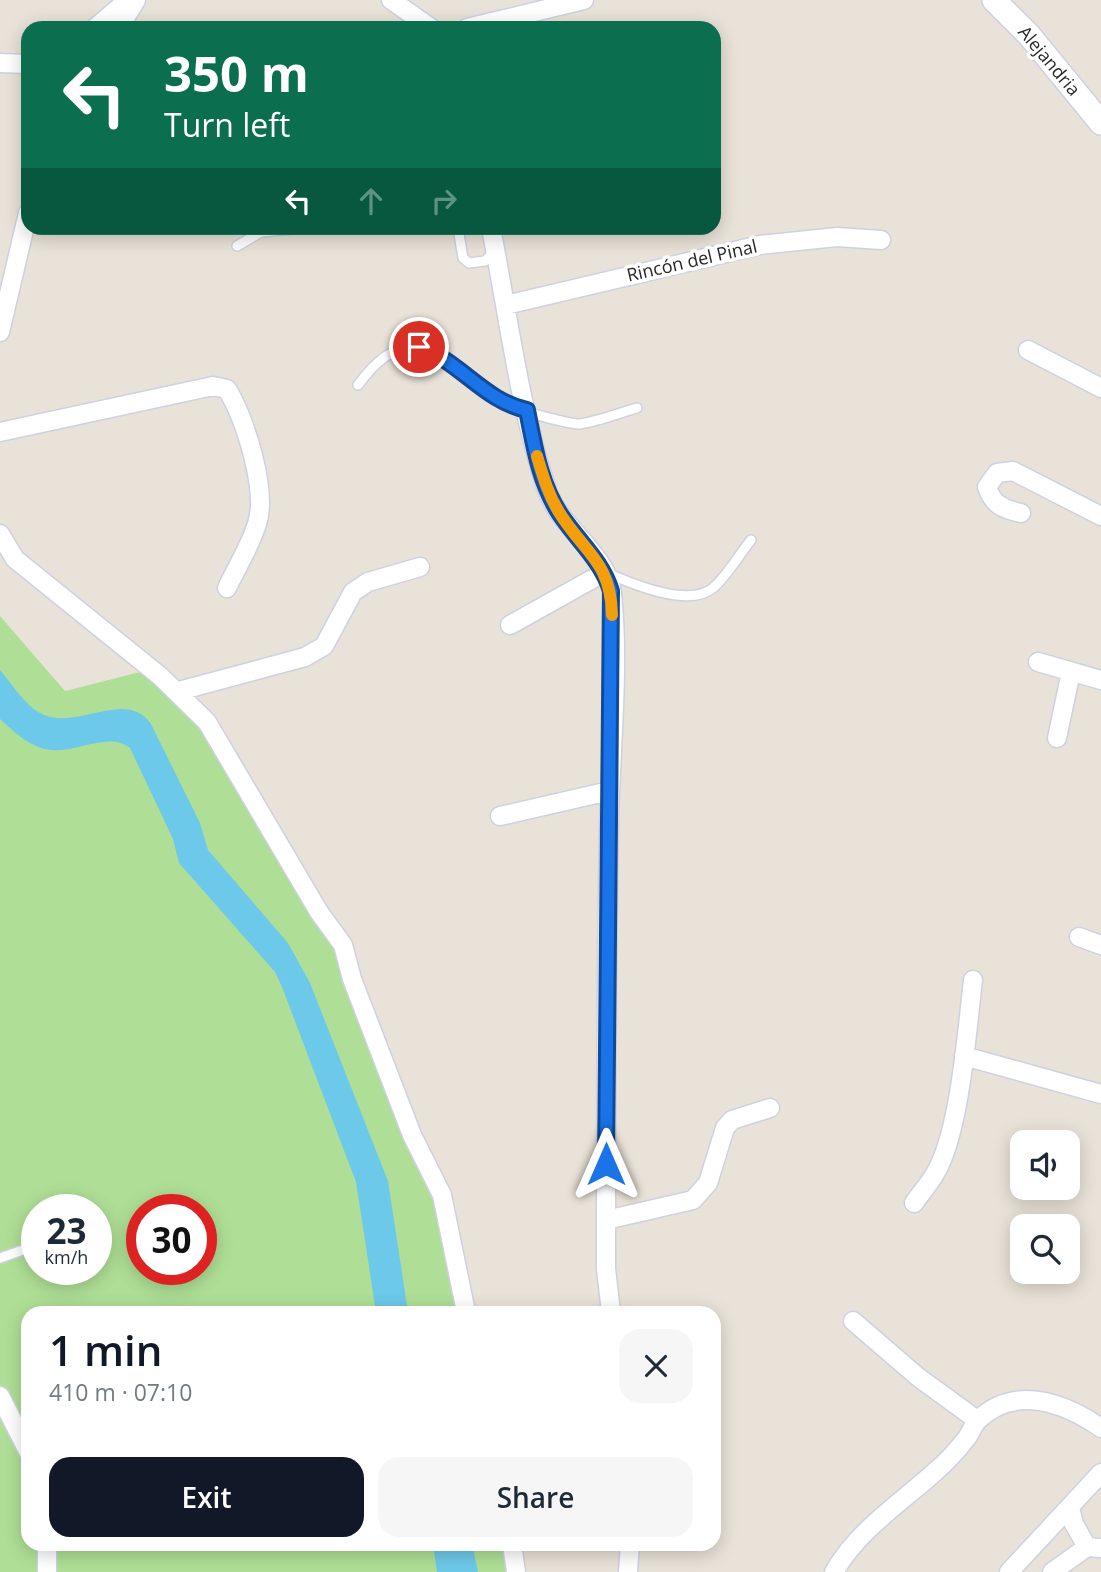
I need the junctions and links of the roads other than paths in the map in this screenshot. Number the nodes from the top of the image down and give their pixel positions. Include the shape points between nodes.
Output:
1 (128, 0) edge
2 (136, 0) edge
3 (391, 0) edge
4 (584, 0) edge
5 (994, 0) edge
6 (103, 21) edge
7 (123, 21) edge
8 (421, 21) edge
9 (496, 21) edge
10 (0, 63) edge
11 (21, 64) edge
12 (1101, 123) edge
13 (22, 235) edge
14 (256, 235) edge
15 (459, 235) edge
16 (493, 235) edge
17 (881, 240) dead end
18 (237, 246) dead end
19 (496, 250) junction
20 (5, 291) edge
21 (506, 305) junction
22 (0, 332) edge
23 (1028, 350) dead end
24 (358, 385) dead end
25 (1101, 388) edge
26 (637, 408) dead end
27 (527, 410) junction
28 (0, 432) edge
29 (1021, 513) dead end
30 (1101, 516) edge
31 (0, 534) edge
32 (751, 540) dead end
33 (420, 567) dead end
34 (605, 572) junction
35 (227, 588) dead end
36 (510, 625) dead end
37 (1038, 662) dead end
38 (1071, 672) junction
39 (1101, 680) edge
40 (179, 691) junction
41 (1057, 738) dead end
42 (609, 791) junction
43 (500, 816) dead end
44 (1079, 937) dead end
45 (1101, 945) edge
46 (973, 980) dead end
47 (964, 1056) junction
48 (1101, 1094) edge
49 (770, 1108) dead end
50 (914, 1203) dead end
51 (606, 1220) junction
52 (21, 1251) edge
53 (0, 1258) edge
54 (465, 1306) edge
55 (610, 1306) edge
56 (853, 1321) dead end
57 (0, 1396) edge
58 (977, 1420) junction
59 (1101, 1428) edge
60 (21, 1437) edge
61 (1101, 1473) edge
62 (1070, 1508) junction
63 (1094, 1548) edge
64 (47, 1551) edge
65 (513, 1551) edge
66 (630, 1551) edge
67 (47, 1572) edge
68 (516, 1572) edge
69 (628, 1572) edge
70 (834, 1572) edge
71 (1009, 1572) edge
72 (1052, 1572) edge

1 - 6 street
2 - 7 street
3 - 8 street
4 - 9 street
5 - 12 street, Alejandria
10 - 11 street
13 - 20 street
14 - 18 lane
15 - 19 lane via 463,258 469,263 485,261
16 - 19 street
17 - 21 street, Rincón del Pinal via 837,237 760,245
19 - 21 street
20 - 22 street
21 - 27 street
23 - 25 street
24 - 27 lane via 383,356 419,347 443,358 507,406
26 - 27 lane via 578,424
27 - 34 street via 548,493
28 - 35 street via 213,386 227,389 253,457 259,490 258,522
29 - 30 street via 992,500 987,487 997,473 1013,471
31 - 40 street via 15,559 43,584
32 - 34 lane via 713,588 701,595 686,597 635,585
33 - 40 street via 368,582 353,592 324,646 305,657
34 - 36 street
34 - 42 street via 611,591 613,654
37 - 38 street
38 - 39 street
38 - 41 street
40 - 54 street via 207,722 319,912 344,945 352,979 412,1135 442,1195
42 - 43 street
42 - 51 street
44 - 45 street
46 - 47 street
47 - 48 street
47 - 50 street via 946,1149 936,1173
49 - 51 street via 733,1120 725,1128 708,1183 693,1200
51 - 55 street
52 - 53 lane
56 - 58 street
57 - 60 street
58 - 59 street via 1023,1400 1046,1400
58 - 70 street via 939,1469 856,1541
61 - 62 street
62 - 63 street via 1074,1524
62 - 71 street
63 - 72 street
64 - 67 street
65 - 68 street
66 - 69 street

